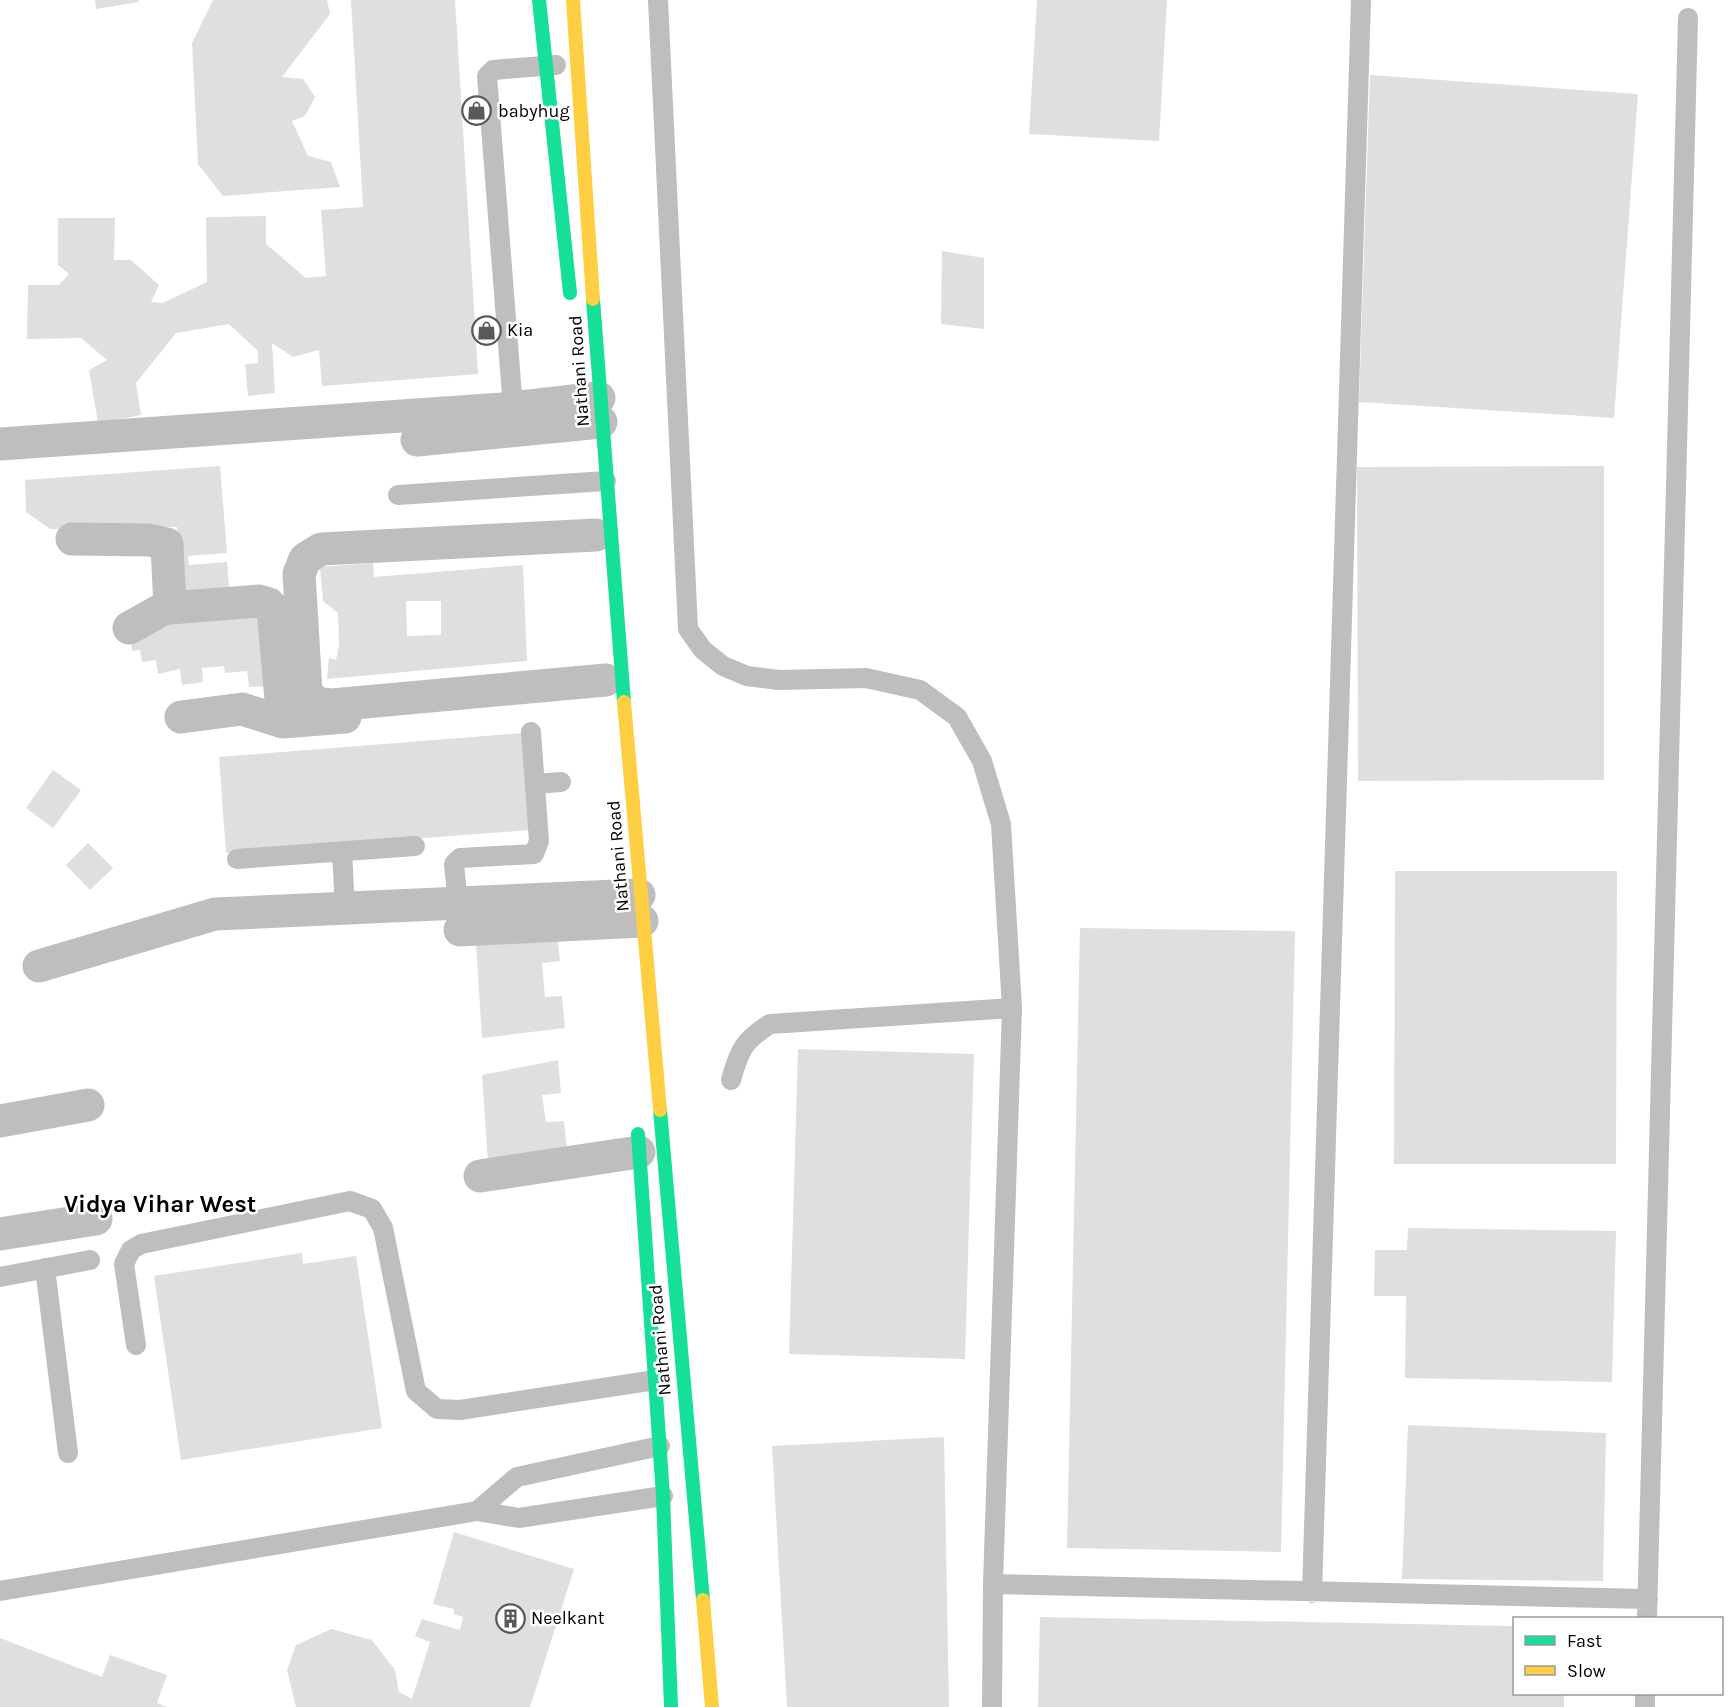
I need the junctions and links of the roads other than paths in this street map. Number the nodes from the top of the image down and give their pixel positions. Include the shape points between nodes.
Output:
1 (539, 0) edge
2 (573, 0) edge
3 (658, 0) edge
4 (1361, 0) edge
5 (1688, 18) dead end
6 (576, 64) junction
7 (545, 65) junction
8 (572, 308) dead end
9 (513, 408) junction
10 (589, 411) junction
11 (417, 440) dead end
12 (0, 444) edge
13 (594, 482) junction
14 (398, 495) dead end
15 (596, 536) dead end
16 (72, 539) dead end
17 (170, 608) junction
18 (129, 628) dead end
19 (181, 717) dead end
20 (283, 722) junction
21 (531, 732) dead end
22 (561, 782) dead end
23 (535, 784) junction
24 (415, 846) dead end
25 (342, 851) junction
26 (237, 858) dead end
27 (345, 909) junction
28 (627, 910) junction
29 (460, 927) junction
30 (39, 966) dead end
31 (1012, 1008) junction
32 (731, 1080) dead end
33 (88, 1106) dead end
34 (0, 1121) edge
35 (645, 1154) junction
36 (480, 1176) dead end
37 (96, 1219) dead end
38 (0, 1234) edge
39 (90, 1260) dead end
40 (45, 1268) junction
41 (0, 1277) edge
42 (136, 1345) dead end
43 (655, 1380) junction
44 (660, 1446) junction
45 (68, 1453) dead end
46 (663, 1496) junction
47 (477, 1511) junction
48 (993, 1584) junction
49 (0, 1591) edge
50 (1312, 1593) junction
51 (1648, 1609) edge
52 (671, 1707) edge
53 (712, 1707) edge
54 (992, 1707) edge

1 - 7 street, Nathani Road
2 - 6 street, Nathani Road
3 - 31 lane via 688,629 703,650 723,666 747,676 780,680 866,678 920,690 957,717 982,761 1000,824
4 - 50 lane
5 - 51 lane
6 - 7 lane
6 - 10 street, Nathani Road
7 - 8 street, Nathani Road
7 - 9 lane via 493,70 487,76
9 - 10 street
9 - 12 street
10 - 11 street
10 - 13 street, Nathani Road
13 - 14 lane
13 - 28 street, Nathani Road
15 - 20 street via 321,549 305,559 299,574 306,692 316,703 332,705 606,681
16 - 17 street via 161,540 167,544
17 - 18 street
17 - 20 street via 259,601 269,604 273,610
19 - 20 street via 242,710
21 - 23 lane
22 - 23 lane
23 - 29 lane via 539,841 534,854 460,858 454,864
24 - 25 lane
25 - 26 lane
25 - 27 lane
27 - 29 street
27 - 30 street via 215,914
28 - 29 street
28 - 35 street, Nathani Road
31 - 32 lane via 770,1024 752,1035 739,1052
31 - 48 lane
33 - 34 street
35 - 36 street
35 - 43 street, Nathani Road
35 - 53 street, Nathani Road
37 - 38 street
39 - 40 lane
40 - 41 lane
40 - 45 lane
42 - 43 lane via 124,1264 131,1250 141,1244 350,1201 372,1209 383,1228 416,1392 437,1410 460,1410
43 - 44 street, Nathani Road
44 - 46 street, Nathani Road
44 - 47 lane via 517,1477
46 - 47 lane via 519,1518
46 - 52 street, Nathani Road
47 - 49 lane
48 - 50 lane
48 - 54 lane
50 - 51 lane

